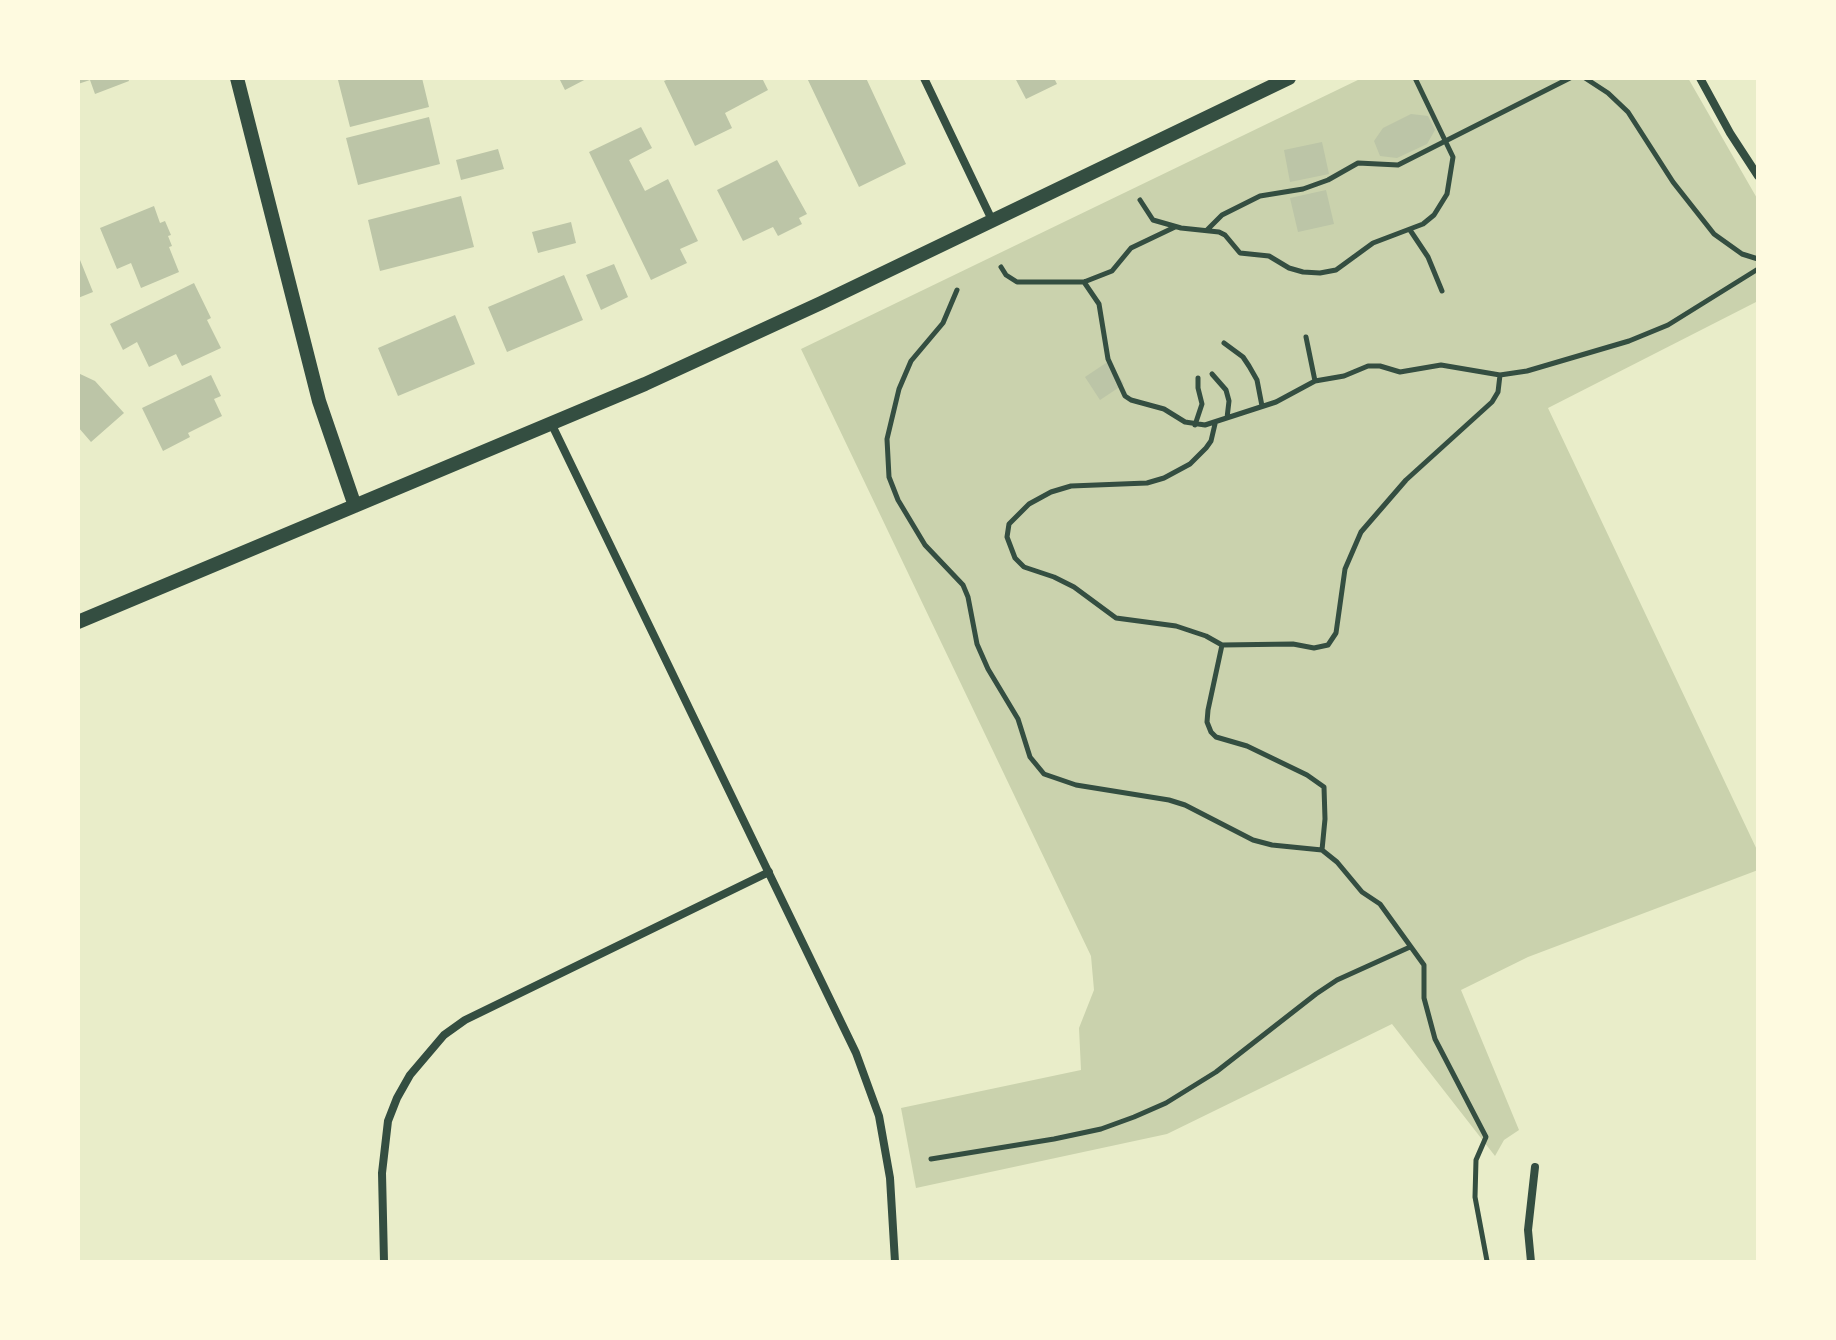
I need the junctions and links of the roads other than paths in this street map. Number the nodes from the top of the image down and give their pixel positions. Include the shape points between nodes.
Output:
1 (237, 78) edge
2 (924, 78) edge
3 (1289, 78) edge
4 (1700, 78) edge
5 (1758, 176) edge
6 (992, 220) junction
7 (552, 425) junction
8 (355, 506) junction
9 (78, 622) edge
10 (769, 872) junction
11 (1535, 1167) dead end
12 (384, 1262) edge
13 (895, 1262) edge
14 (1531, 1262) edge

1 - 8 street via 319,401
2 - 6 street
3 - 6 street
4 - 5 street
6 - 7 street
7 - 8 street
7 - 10 street
8 - 9 street
10 - 12 street via 465,1020 425,1054 388,1121 382,1173
10 - 13 street via 856,1053 879,1116 890,1178
11 - 14 street via 1528,1230

